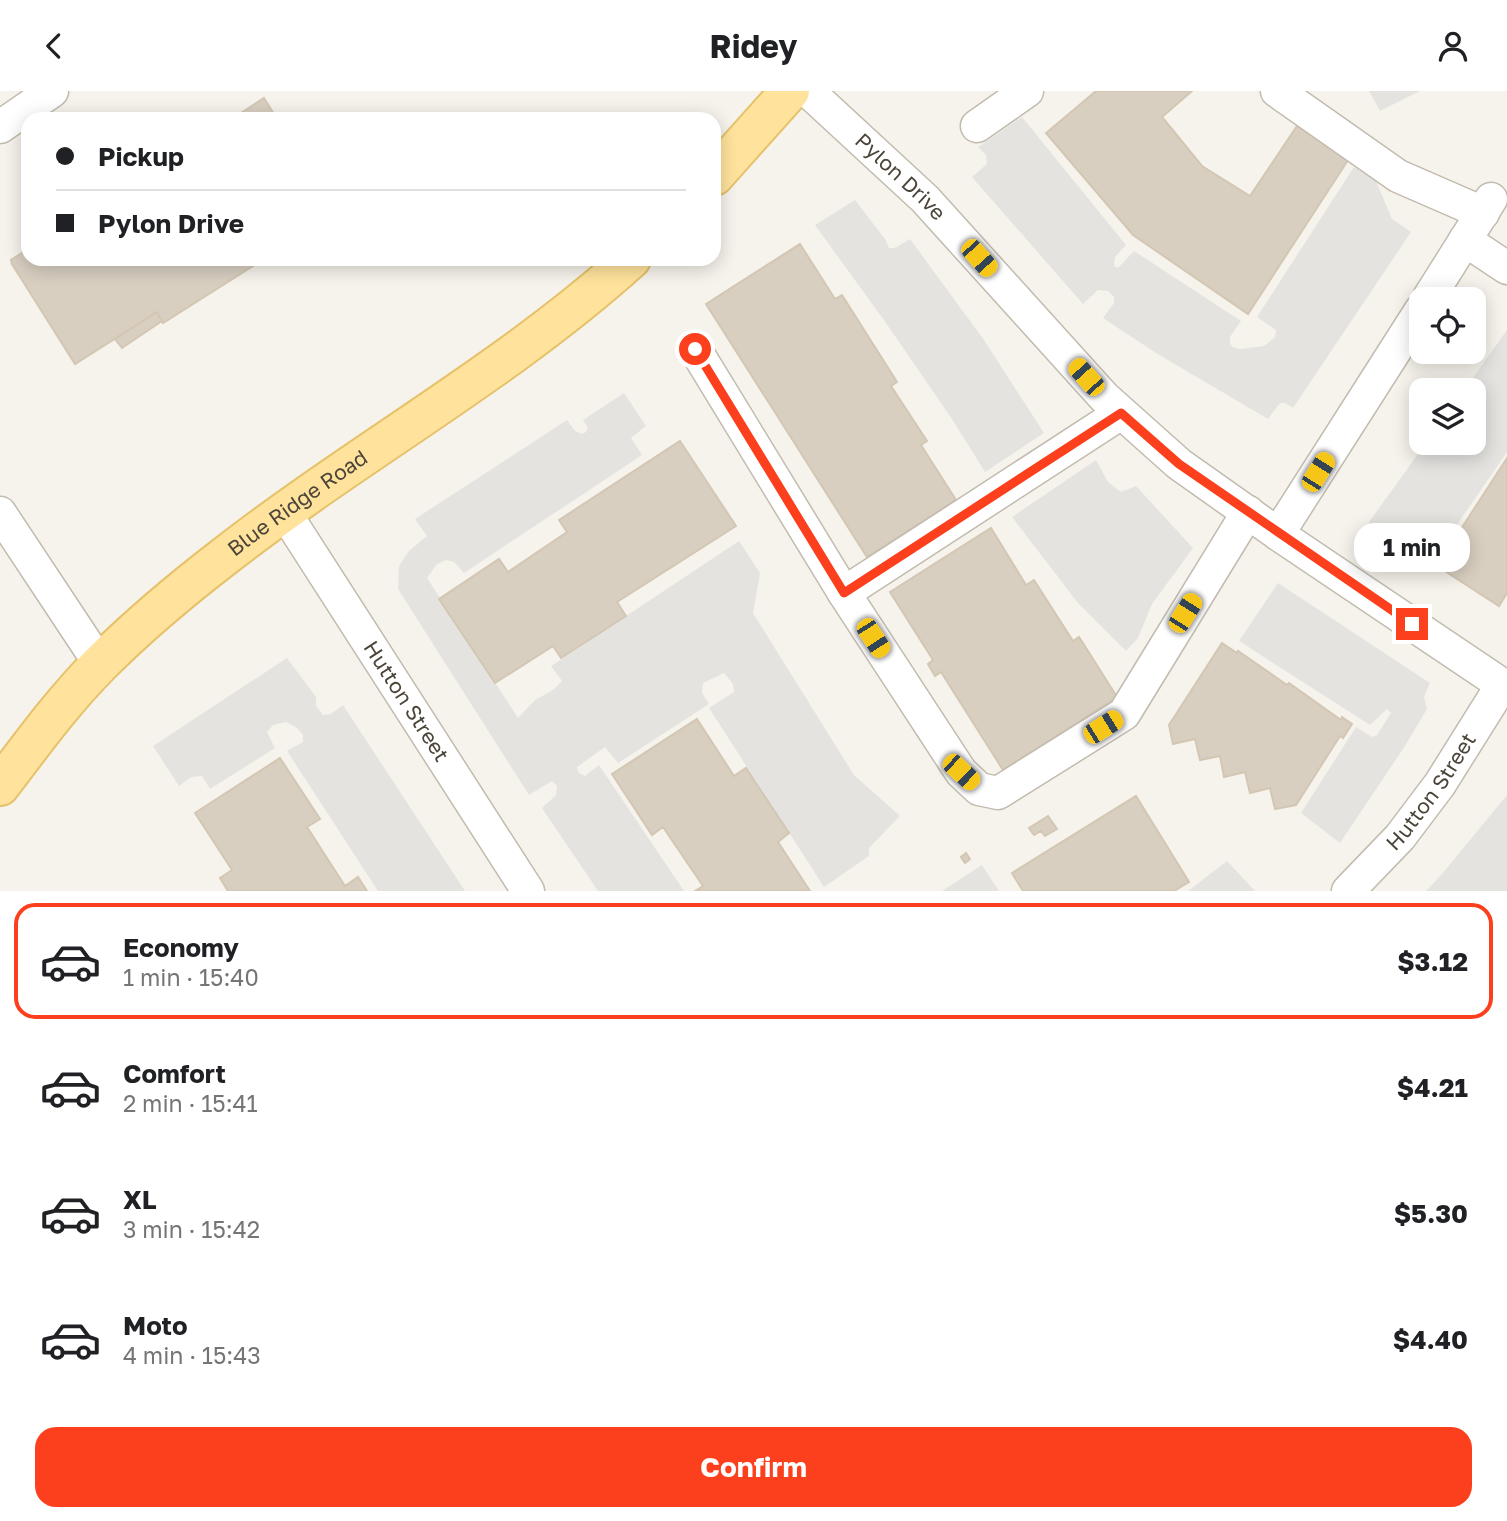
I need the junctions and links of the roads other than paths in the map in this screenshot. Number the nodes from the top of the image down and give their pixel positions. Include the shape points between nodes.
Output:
1 (52, 91) edge
2 (790, 91) edge
3 (808, 91) edge
4 (1027, 91) edge
5 (1276, 91) edge
6 (21, 112) edge
7 (22, 112) edge
8 (976, 125) dead end
9 (0, 127) edge
10 (721, 168) edge
11 (1465, 240) junction
12 (623, 266) edge
13 (1507, 268) edge
14 (1436, 287) edge
15 (1409, 329) edge
16 (695, 349) dead end
17 (1121, 413) junction
18 (1248, 512) junction
19 (0, 513) edge
20 (285, 513) junction
21 (1278, 534) junction
22 (844, 593) junction
23 (100, 664) junction
24 (1504, 687) edge
25 (0, 786) edge
26 (528, 891) edge
27 (1348, 891) edge

1 - 7 street
2 - 10 main road
3 - 17 street, Pylon Drive via 925,199
4 - 8 street
5 - 11 street via 1398,176 1487,206
6 - 9 street
11 - 13 street
11 - 14 street
12 - 20 main road, Blue Ridge Road via 544,331
15 - 21 street
16 - 22 street
17 - 18 street, Pylon Drive via 1179,464
17 - 22 street
18 - 21 street, Pylon Drive
18 - 22 street via 1124,714 998,793 979,789 961,772
19 - 23 street
20 - 23 main road, Blue Ridge Road via 206,571
20 - 26 street, Hutton Street
21 - 24 street, Pylon Drive
23 - 25 main road, Blue Ridge Road
24 - 27 street, Hutton Street via 1400,837

